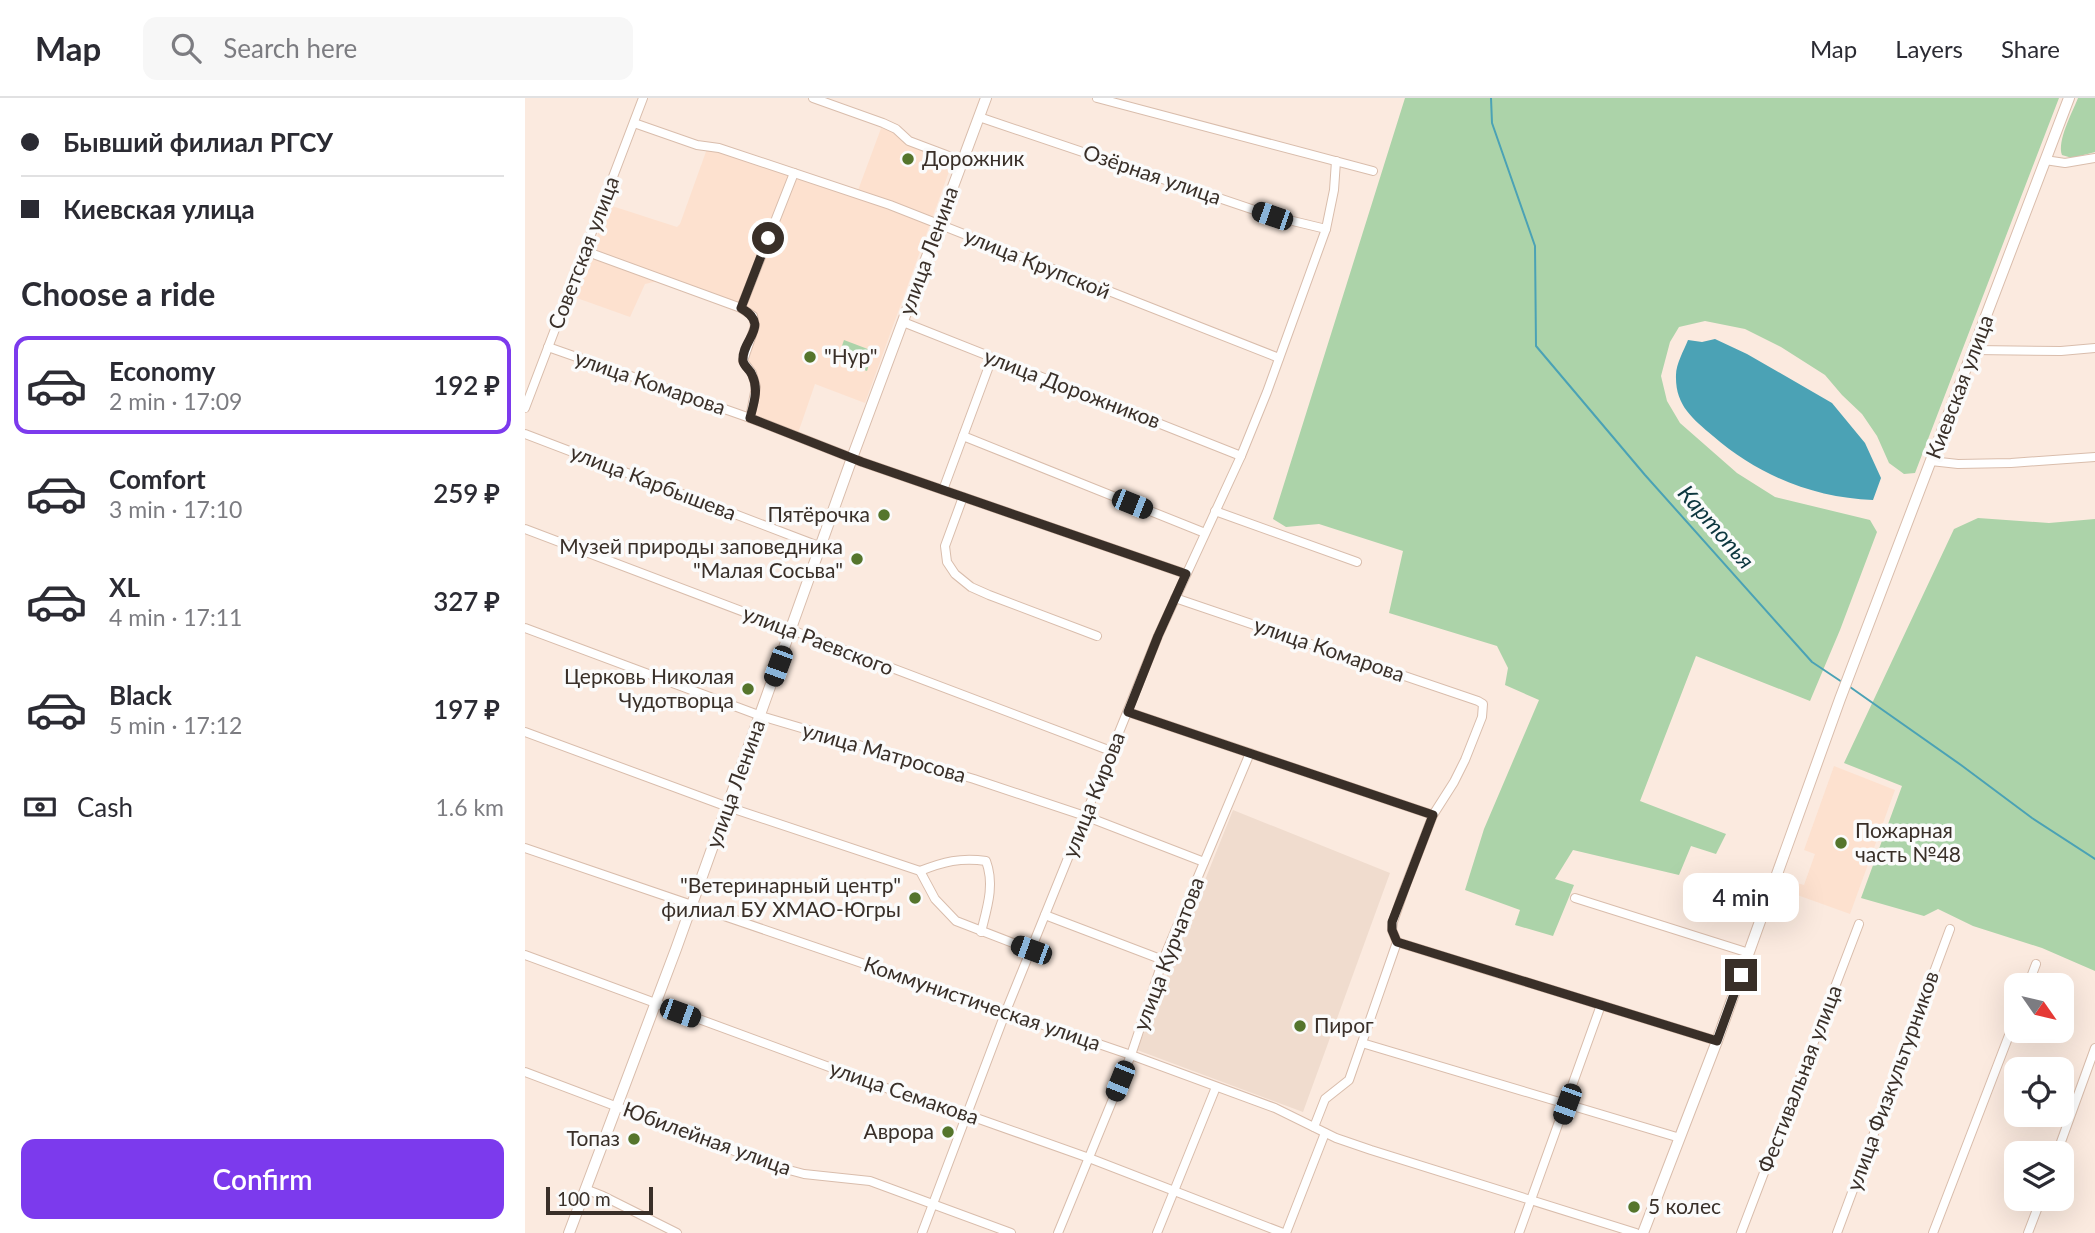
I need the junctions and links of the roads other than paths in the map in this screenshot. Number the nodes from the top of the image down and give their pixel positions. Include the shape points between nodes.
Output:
1 (643, 98) edge
2 (813, 98) edge
3 (986, 98) edge
4 (1097, 98) edge
5 (2069, 98) edge
6 (979, 117) junction
7 (634, 123) junction
8 (2095, 158) edge
9 (2045, 160) junction
10 (962, 161) junction
11 (1336, 161) junction
12 (1373, 171) dead end
13 (794, 173) junction
14 (939, 225) junction
15 (1327, 229) junction
16 (585, 251) junction
17 (741, 308) junction
18 (903, 322) junction
19 (548, 347) junction
20 (2095, 348) edge
21 (1974, 350) junction
22 (992, 358) junction
23 (1279, 358) junction
24 (525, 408) edge
25 (750, 418) junction
26 (525, 434) edge
27 (963, 436) junction
28 (1241, 456) junction
29 (2095, 457) edge
30 (852, 458) junction
31 (1931, 461) junction
32 (943, 490) junction
33 (963, 497) junction
34 (1215, 511) junction
35 (525, 528) edge
36 (1205, 533) junction
37 (821, 547) junction
38 (1357, 562) dead end
39 (1186, 574) junction
40 (1175, 598) junction
41 (525, 628) edge
42 (791, 631) junction
43 (1097, 636) dead end
44 (1128, 712) junction
45 (761, 716) junction
46 (525, 732) edge
47 (1111, 751) junction
48 (1250, 753) junction
49 (728, 807) junction
50 (1433, 815) junction
51 (1085, 816) junction
52 (525, 848) edge
53 (1204, 862) junction
54 (920, 871) junction
55 (1575, 898) dead end
56 (692, 906) junction
57 (1045, 915) junction
58 (1859, 924) dead end
59 (1950, 929) dead end
60 (981, 932) junction
61 (1397, 942) junction
62 (1031, 950) junction
63 (1749, 953) junction
64 (525, 955) edge
65 (1163, 960) junction
66 (2036, 964) dead end
67 (2033, 973) edge
68 (656, 1003) junction
69 (1601, 1004) junction
70 (1006, 1011) junction
71 (1717, 1041) junction
72 (1362, 1043) junction
73 (2006, 1043) edge
74 (2095, 1048) edge
75 (1131, 1055) junction
76 (525, 1072) edge
77 (1216, 1087) junction
78 (1567, 1104) junction
79 (617, 1107) junction
80 (966, 1116) junction
81 (1314, 1127) junction
82 (1325, 1133) junction
83 (1680, 1138) junction
84 (2061, 1141) edge
85 (1089, 1158) junction
86 (585, 1189) junction
87 (1174, 1191) junction
88 (1533, 1200) junction
89 (933, 1205) junction
90 (2036, 1211) edge
91 (569, 1233) edge
92 (677, 1233) edge
93 (922, 1233) edge
94 (1011, 1233) edge
95 (1058, 1233) edge
96 (1157, 1233) edge
97 (1284, 1233) edge
98 (1519, 1233) edge
99 (1636, 1233) edge
100 (1643, 1233) edge
101 (1741, 1233) edge
102 (1837, 1233) edge
103 (1933, 1233) edge
104 (2028, 1233) edge

1 - 7 street, Советская улица
2 - 10 street via 883,122 909,141
3 - 6 main road, улица Ленина
4 - 11 street
5 - 9 main road, Киевская улица
6 - 10 main road, улица Ленина
6 - 15 street, Озёрная улица via 1272,216
7 - 13 street, улица Крупской
7 - 16 street, Советская улица
8 - 9 street via 2065,163
9 - 21 main road, Киевская улица
10 - 14 main road, улица Ленина
11 - 12 street
11 - 15 street, улица Кирова
13 - 14 street, улица Крупской
13 - 17 street
14 - 18 main road, улица Ленина
14 - 23 street, улица Крупской
15 - 23 street, улица Кирова
16 - 17 street
16 - 19 street, Советская улица
17 - 25 street via 755,320 744,357 756,387
18 - 22 street, улица Дорожников
18 - 30 main road, улица Ленина
19 - 24 street, Советская улица
19 - 25 street, улица Комарова
20 - 21 street
21 - 31 main road, Киевская улица
22 - 27 street
22 - 28 street, улица Дорожников
23 - 28 street, улица Кирова
25 - 30 street, улица Комарова
26 - 37 street, улица Карбышева
27 - 32 street
27 - 36 street
28 - 34 street, улица Кирова
29 - 31 street via 2011,463
30 - 32 street, улица Комарова
30 - 37 main road, улица Ленина
31 - 63 main road, Киевская улица
32 - 33 street, улица Комарова
33 - 39 street, улица Комарова
33 - 43 street via 945,547 954,574 980,591
34 - 36 street, улица Кирова
34 - 38 street
35 - 42 street, улица Раевского
36 - 39 street, улица Кирова
37 - 42 main road, улица Ленина
39 - 40 street, улица Кирова
40 - 44 street, улица Кирова
40 - 50 street, улица Комарова via 1483,704 1465,760
41 - 45 street, улица Матросова
42 - 45 main road, улица Ленина
42 - 47 street, улица Раевского
44 - 47 street, улица Кирова
44 - 48 street
45 - 49 main road, улица Ленина
45 - 51 street, улица Матросова
46 - 49 street
47 - 51 street, улица Кирова
48 - 50 street
48 - 53 street, улица Курчатова
49 - 54 street
49 - 56 main road, улица Ленина
50 - 61 street via 1392,922
51 - 53 street, улица Матросова
51 - 57 street, улица Кирова
52 - 56 street, Коммунистическая улица
53 - 65 street, улица Курчатова
54 - 60 street via 948,914
54 - 60 street via 944,862 986,861 992,876
55 - 63 street
56 - 68 main road, улица Ленина
56 - 70 street, Коммунистическая улица
57 - 62 street, улица Кирова
57 - 65 street
58 - 101 street, Фестивальная улица
59 - 102 street, улица Физкультурников
60 - 62 street
61 - 69 street
61 - 72 street
62 - 70 street, улица Кирова
63 - 71 main road
64 - 68 street, улица Семакова
65 - 75 street, улица Курчатова
66 - 67 street
68 - 79 main road, улица Ленина
68 - 80 street, улица Семакова
69 - 71 street
69 - 78 street
70 - 75 street, Коммунистическая улица
70 - 80 street, улица Кирова
71 - 83 main road
72 - 78 street
72 - 81 street via 1347,1083 1325,1099
73 - 103 street
74 - 84 street
75 - 77 street, Коммунистическая улица
75 - 85 street, улица Курчатова
76 - 79 street, Юбилейная улица
77 - 81 street, Коммунистическая улица
77 - 87 street
78 - 83 street
78 - 88 street
79 - 86 main road, улица Ленина
79 - 89 street, Юбилейная улица via 789,1170 870,1181
80 - 85 street, улица Семакова
80 - 89 street, улица Кирова
81 - 82 street, Коммунистическая улица
82 - 88 street, Коммунистическая улица
82 - 97 street
83 - 100 main road
85 - 87 street, улица Семакова
85 - 95 street, улица Курчатова
86 - 91 main road, улица Ленина
86 - 92 street
87 - 96 street
87 - 97 street, улица Семакова
88 - 98 street
88 - 99 street, Коммунистическая улица
89 - 93 street, улица Кирова
89 - 94 street, Юбилейная улица
90 - 104 street

